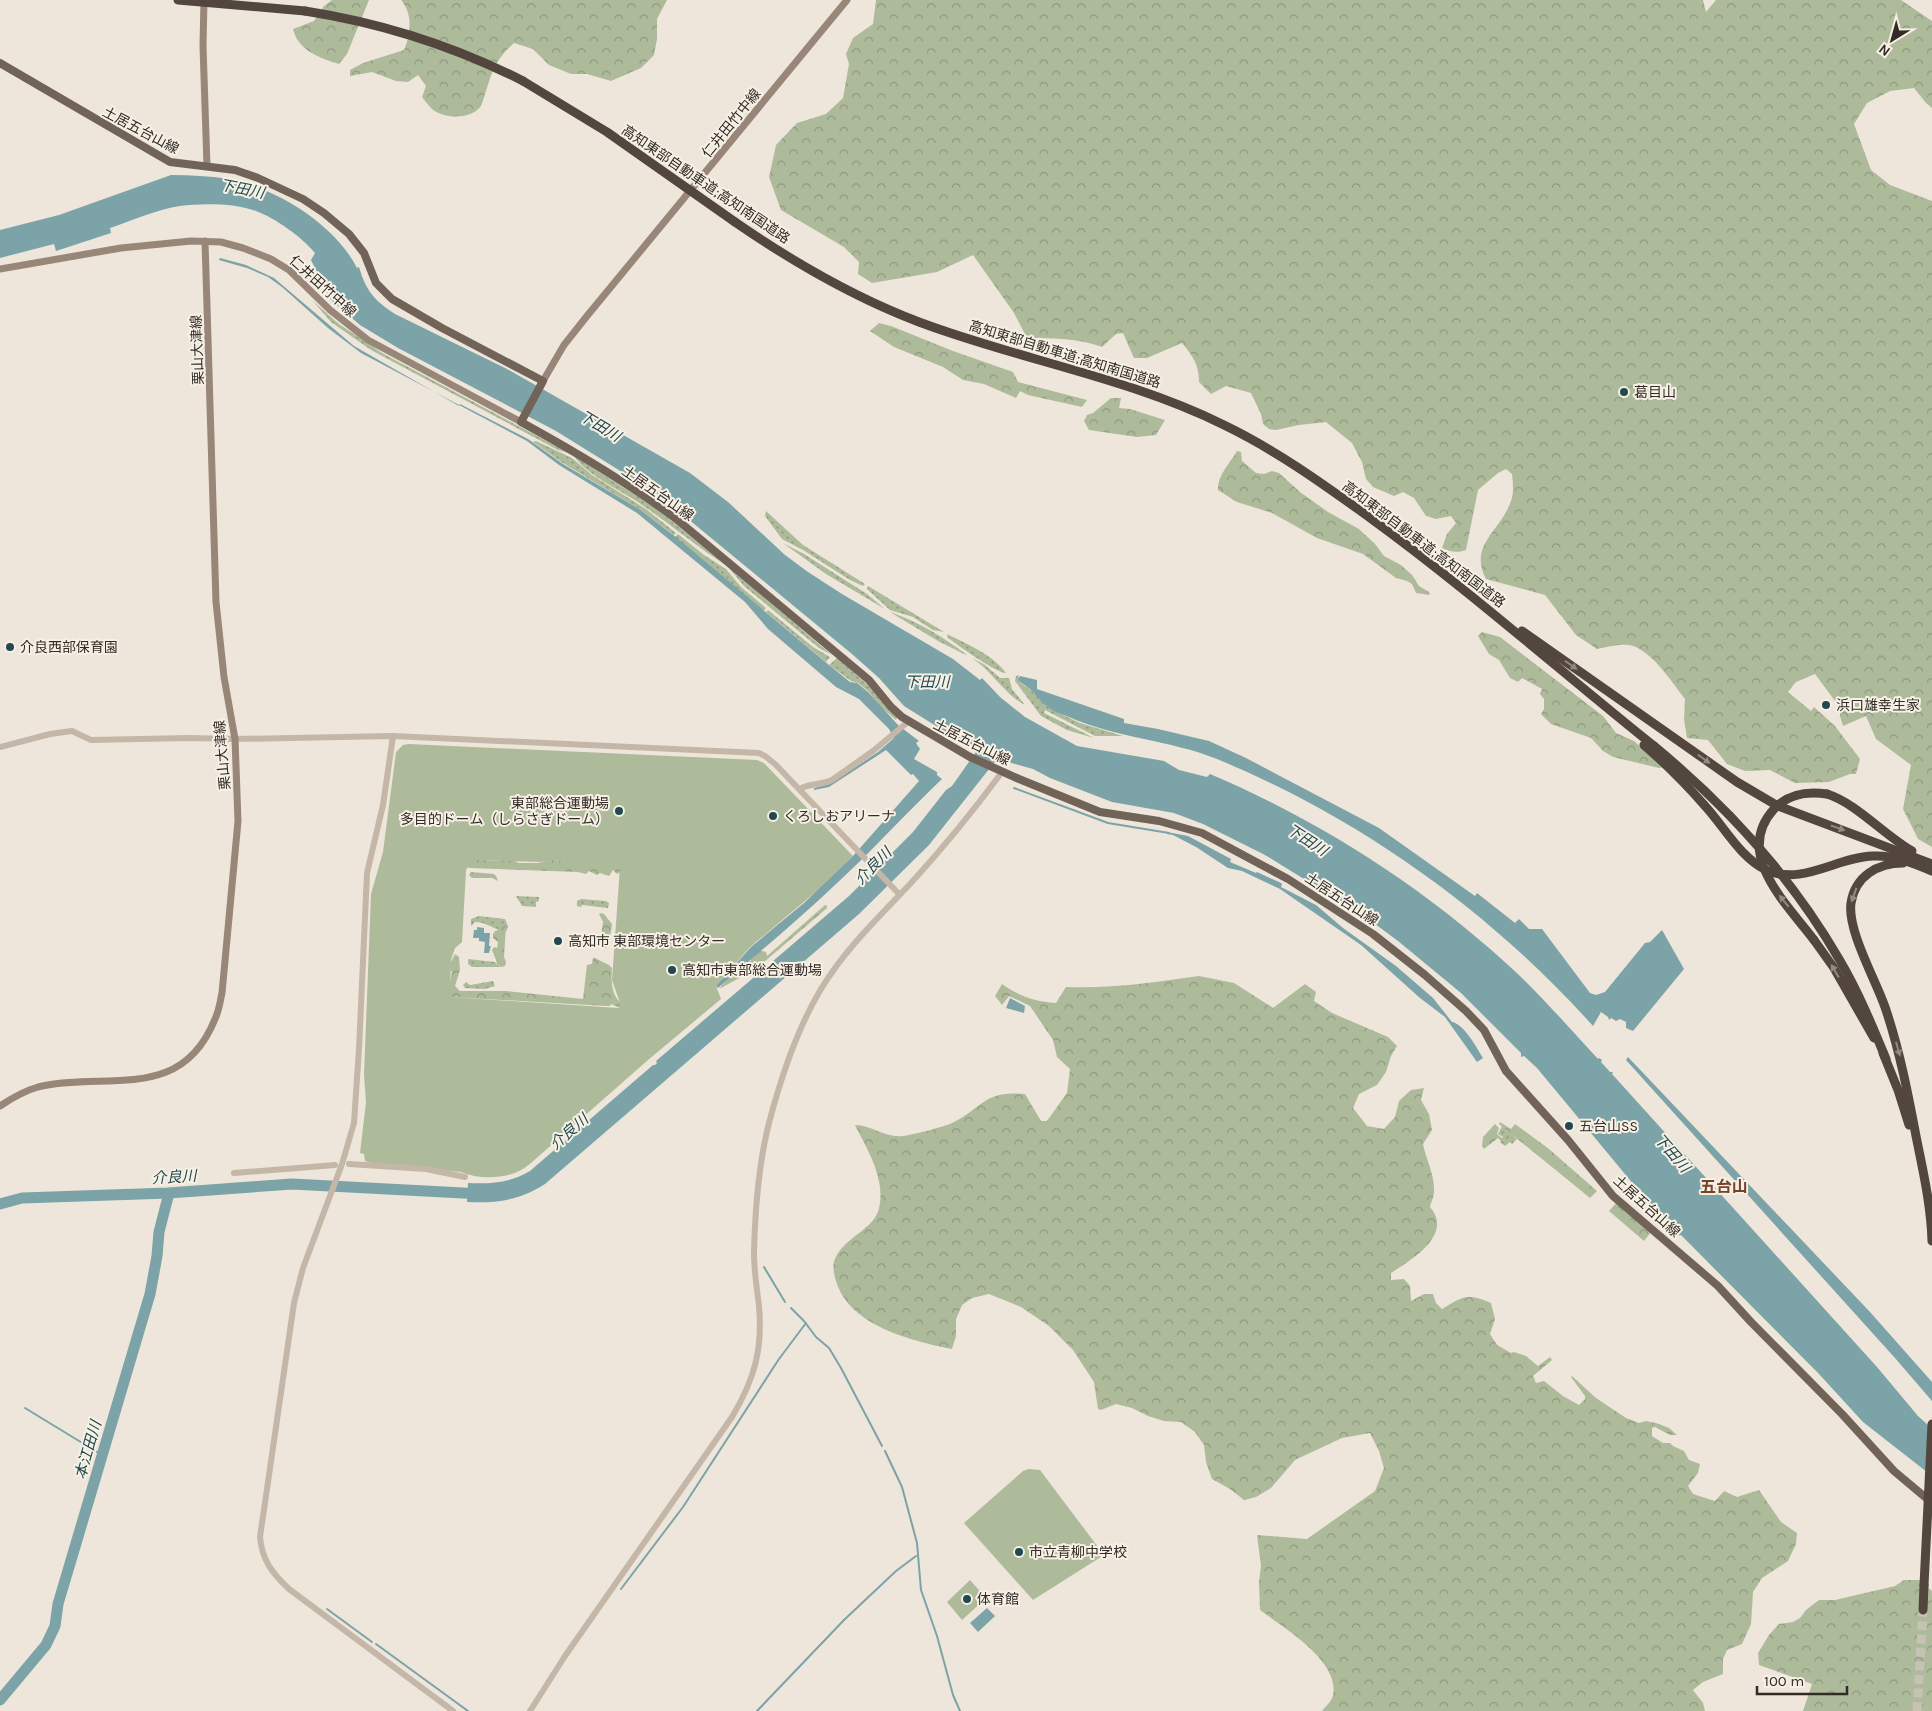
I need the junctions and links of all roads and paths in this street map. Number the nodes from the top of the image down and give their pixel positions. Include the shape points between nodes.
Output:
1 (178, 0) edge
2 (204, 0) edge
3 (847, 0) edge
4 (0, 63) edge
5 (207, 166) junction
6 (205, 241) junction
7 (0, 269) edge
8 (544, 380) junction
9 (521, 420) junction
10 (1474, 597) junction
11 (906, 723) junction
12 (393, 736) junction
13 (235, 740) junction
14 (0, 747) edge
15 (1653, 748) junction
16 (998, 770) junction
17 (800, 789) junction
18 (1890, 852) junction
19 (1931, 867) edge
20 (900, 894) junction
21 (1886, 1059) junction
22 (0, 1106) edge
23 (335, 1164) dead end
24 (349, 1164) dead end
25 (234, 1173) dead end
26 (465, 1177) dead end
27 (1932, 1241) edge
28 (1932, 1250) edge
29 (1932, 1424) edge
30 (1932, 1503) edge
31 (1923, 1610) tunnel mouth
32 (453, 1711) edge
33 (530, 1711) edge

1 - 10 highway, 高知東部自動車道;高知南国道路, bridge via 305,11 419,36 465,53 524,81 586,118 735,222 831,282 890,311 951,333 1150,393 1258,443 1316,480
2 - 5 main road
3 - 8 main road, 仁井田竹中線 via 587,316 564,345
4 - 5 main road, 土居五台山線 via 170,162
5 - 8 main road, 土居五台山線 via 242,172 308,202 349,234 364,253 376,283 392,299
6 - 7 main road, 仁井田竹中線 via 121,248
6 - 9 main road, 仁井田竹中線 via 243,248 280,264 368,340
6 - 13 main road, 栗山大津線 via 216,602
8 - 9 main road
9 - 11 main road, 土居五台山線 via 650,499 675,518 869,680
10 - 15 highway, 高知東部自動車道;高知南国道路
10 -> 18 highway via 1766,800
11 - 16 main road, 土居五台山線
11 - 17 street via 832,780
12 - 13 street
12 - 17 street via 758,753 768,758
12 - 32 street via 383,805 366,873 354,1124 303,1268 294,1303 260,1529 262,1553 269,1568 289,1589
13 - 14 street via 91,740 72,731
13 - 22 main road, 栗山大津線 via 238,821 222,993 216,1018 206,1039 177,1068 162,1074 140,1080 38,1088 12,1097
15 - 18 highway via 1743,852 1758,865 1777,874 1806,873
15 - 21 highway, 高知東部自動車道;高知南国道路, bridge via 1718,801 1797,894 1840,960
16 - 20 street via 945,844
16 - 30 main road, 土居五台山線 via 1100,812 1159,821 1202,833 1288,879 1373,934 1446,993 1484,1030 1506,1071 1619,1202 1718,1286 1894,1471
17 - 20 street
18 - 19 highway
18 - 19 highway via 1903,863
21 -> 18 highway, bridge via 1834,968 1771,884 1758,849 1764,823 1774,808 1807,792 1827,794 1842,800
18 -> 27 highway via 1861,880 1853,896 1851,912 1900,1055 1926,1183
20 - 33 street via 850,948 821,988 804,1021 778,1093 759,1165 754,1254 760,1344 758,1360 744,1397
21 - 28 highway, 高知東部自動車道;高知南国道路 via 1917,1154
23 - 25 street
24 - 26 street via 426,1169
29 - 31 highway, bridge

